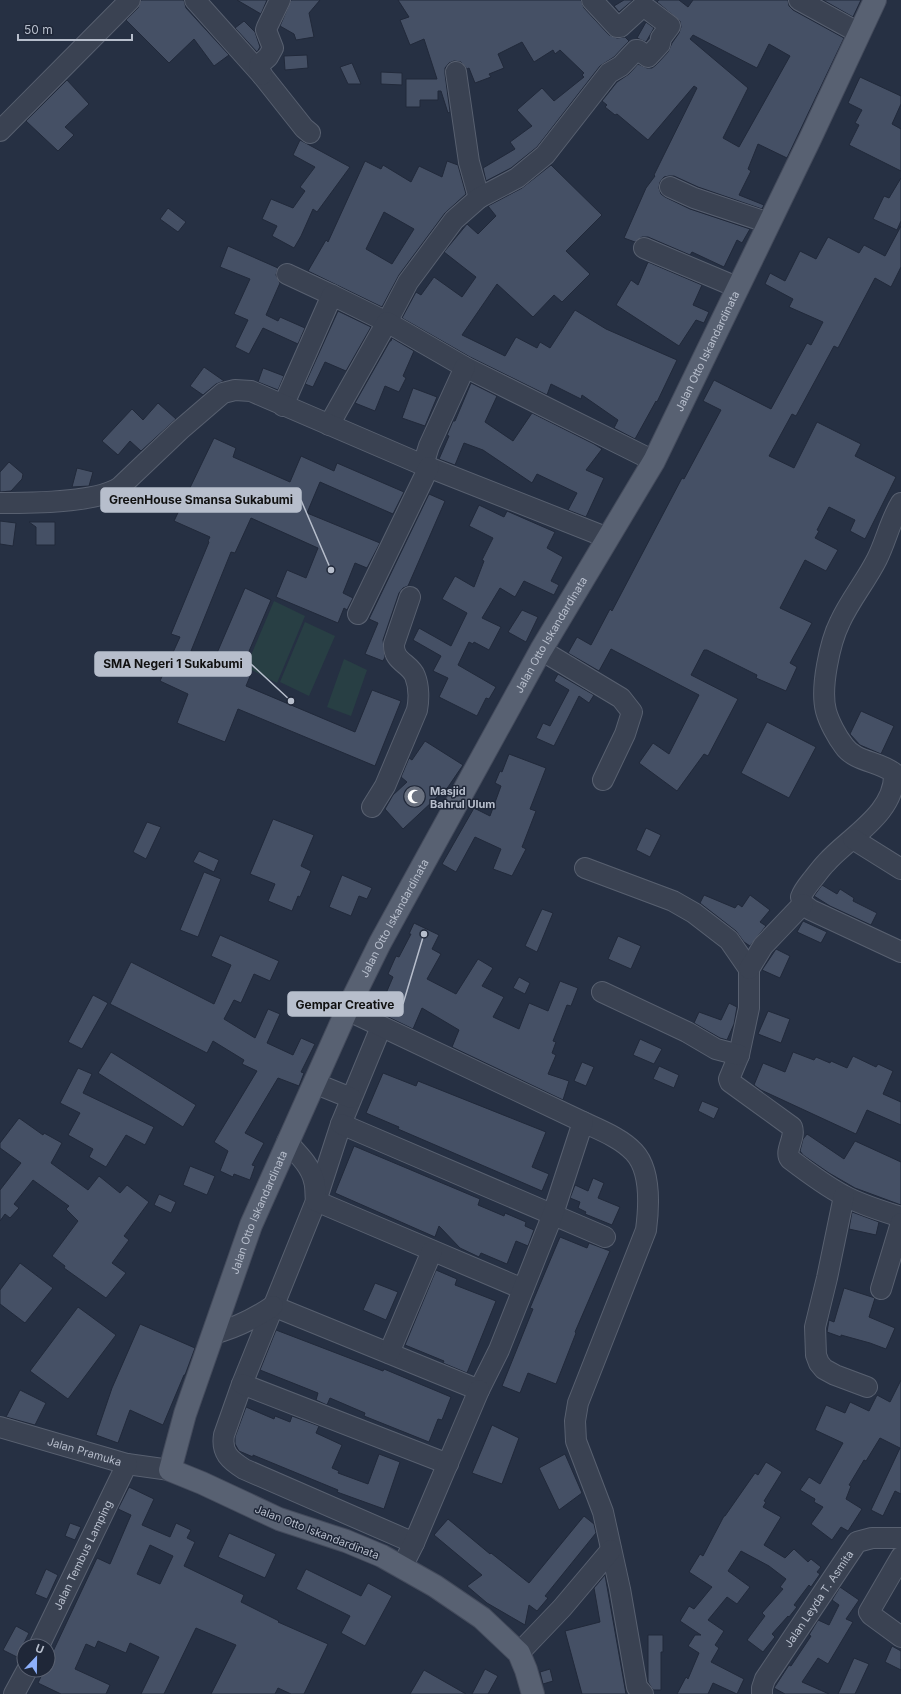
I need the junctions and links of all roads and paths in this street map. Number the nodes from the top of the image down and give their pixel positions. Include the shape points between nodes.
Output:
1 (130, 0) edge
2 (195, 0) edge
3 (280, 0) edge
4 (592, 0) edge
5 (799, 0) edge
6 (875, 0) edge
7 (859, 33) junction
8 (456, 72) dead end
9 (262, 75) junction
10 (0, 131) edge
11 (310, 133) dead end
12 (670, 187) dead end
13 (479, 198) junction
14 (769, 223) junction
15 (644, 248) dead end
16 (287, 274) dead end
17 (736, 289) junction
18 (332, 295) junction
19 (387, 322) junction
20 (465, 367) junction
21 (283, 406) junction
22 (329, 425) junction
23 (654, 461) junction
24 (426, 466) junction
25 (0, 503) edge
26 (901, 503) edge
27 (608, 538) junction
28 (410, 597) dead end
29 (358, 614) dead end
30 (541, 650) junction
31 (603, 780) dead end
32 (372, 807) dead end
33 (853, 839) junction
34 (586, 868) dead end
35 (901, 869) edge
36 (802, 904) junction
37 (901, 952) edge
38 (749, 969) junction
39 (602, 992) dead end
40 (347, 1010) junction
41 (381, 1027) junction
42 (739, 1055) junction
43 (314, 1083) junction
44 (351, 1098) junction
45 (583, 1122) junction
46 (341, 1124) junction
47 (287, 1142) junction
48 (844, 1196) junction
49 (316, 1200) junction
50 (553, 1214) junction
51 (901, 1217) edge
52 (901, 1223) edge
53 (605, 1237) dead end
54 (432, 1251) junction
55 (523, 1289) junction
56 (882, 1289) dead end
57 (273, 1306) junction
58 (212, 1334) junction
59 (390, 1353) junction
60 (242, 1384) junction
61 (868, 1387) dead end
62 (479, 1390) junction
63 (0, 1427) edge
64 (127, 1464) junction
65 (448, 1464) junction
66 (170, 1470) junction
67 (901, 1538) edge
68 (414, 1543) junction
69 (611, 1550) junction
70 (901, 1557) edge
71 (402, 1567) junction
72 (901, 1637) edge
73 (43, 1638) edge
74 (518, 1653) junction
75 (23, 1678) edge
76 (14, 1694) edge
77 (533, 1694) edge
78 (644, 1694) edge
79 (762, 1694) edge

1 - 10 street
2 - 9 street
3 - 9 street via 266,30 273,48 260,64
4 - 13 street via 620,27 642,7 670,26 648,58 636,50 609,74 545,155 517,178
5 - 7 street
6 - 7 main road, Jalan Otto Iskandardinata
7 - 14 main road, Jalan Otto Iskandardinata
8 - 13 street via 469,162
9 - 11 street
12 - 14 street via 694,198
13 - 19 street via 446,228 408,282
14 - 17 main road, Jalan Otto Iskandardinata
15 - 17 street
16 - 18 street
17 - 23 main road, Jalan Otto Iskandardinata
18 - 19 street
18 - 21 street
19 - 20 street
19 - 22 street
20 - 23 street
20 - 24 street via 429,446
21 - 22 street
21 - 25 street via 244,389 230,391 180,430 113,492 55,501
22 - 24 street
23 - 27 main road, Jalan Otto Iskandardinata
24 - 27 street
24 - 29 street
26 - 33 street via 878,558 839,622 828,657 824,695 826,711 843,746 858,757 894,773 889,796 880,812
27 - 30 main road, Jalan Otto Iskandardinata
28 - 32 street via 393,651 415,676 418,690 417,710 385,786
30 - 31 street via 621,698 632,712 625,734
30 - 40 main road, Jalan Otto Iskandardinata via 380,943
33 - 35 street
33 - 36 street via 826,862 805,889 801,897
34 - 38 street via 673,901 694,913 729,940
36 - 37 street
36 - 38 street via 763,946
38 - 42 street via 749,1008
39 - 42 street via 687,1032 716,1049
40 - 41 street
40 - 43 main road, Jalan Otto Iskandardinata
41 - 44 street
41 - 45 street
42 - 48 street via 730,1082 792,1127 794,1135 788,1154 790,1159
43 - 44 street
43 - 47 main road, Jalan Otto Iskandardinata
44 - 46 street
45 - 50 street
45 - 69 street via 626,1145 635,1153 643,1168 648,1197 646,1230 578,1403 575,1421 576,1441 603,1512
46 - 49 street
46 - 50 street
47 - 49 street via 309,1170 314,1181
47 - 58 main road, Jalan Otto Iskandardinata via 251,1225
48 - 51 street
48 - 61 street via 815,1327 816,1355 824,1369
49 - 54 street
49 - 57 street
50 - 53 street
50 - 55 street
52 - 56 street
54 - 55 street
54 - 59 street
55 - 62 street via 499,1350
57 - 58 street via 256,1318
57 - 59 street
57 - 60 street
58 - 66 main road, Jalan Otto Iskandardinata via 185,1414
59 - 62 street
60 - 65 street
60 - 68 street via 222,1443 224,1451 235,1463
62 - 65 street
63 - 64 street, Jalan Pramuka
64 - 66 street, Jalan Pramuka
64 - 73 street, Jalan Tembus Lamping
65 - 68 street
66 - 71 main road, Jalan Otto Iskandardinata via 202,1482 279,1519 346,1541
67 - 79 street, Jalan Leyda T. Asmita via 872,1538 857,1542 765,1679
68 - 71 street
69 - 74 street via 562,1608
69 - 78 street via 637,1687
70 - 72 street via 869,1612
71 - 74 main road, Jalan Otto Iskandardinata via 482,1618
74 - 77 main road, Jalan Otto Iskandardinata
75 - 76 street

